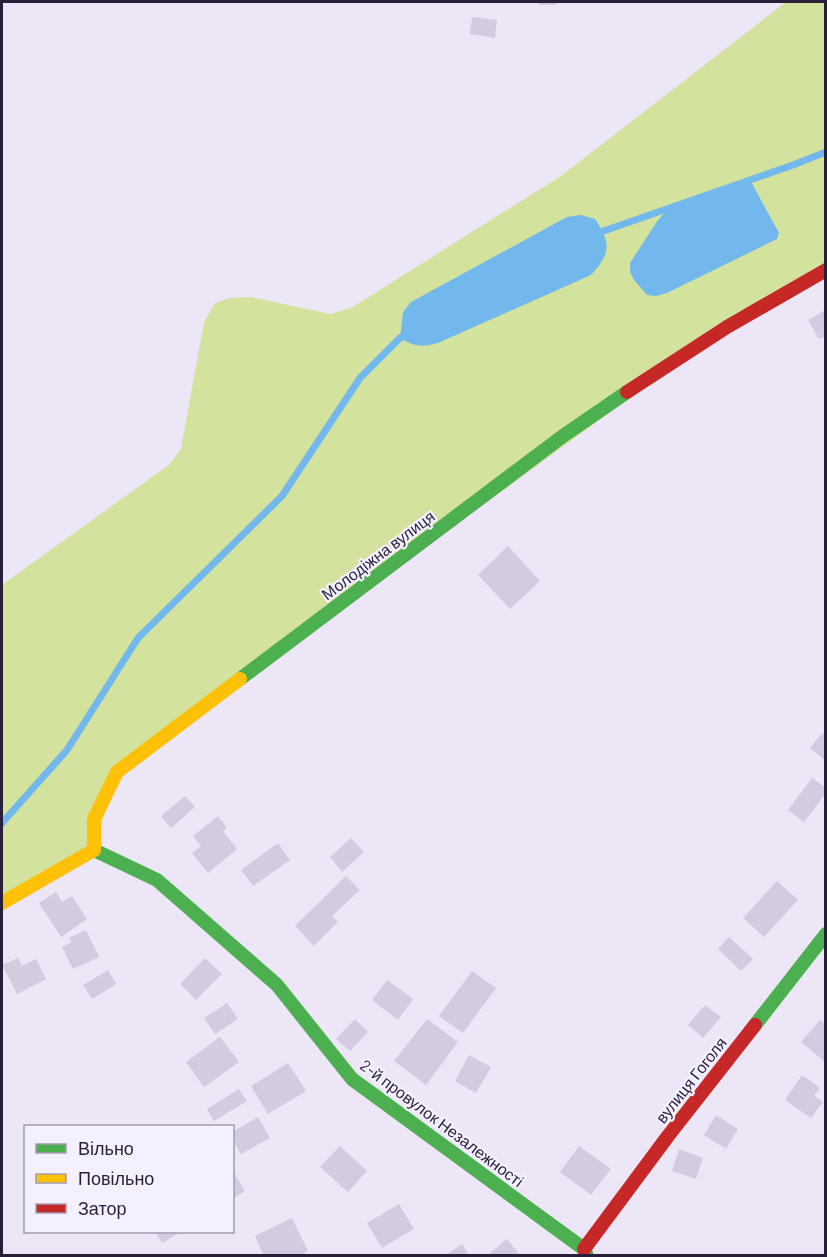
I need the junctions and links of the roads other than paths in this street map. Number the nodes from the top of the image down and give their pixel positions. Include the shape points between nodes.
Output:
1 (825, 270) edge
2 (94, 850) junction
3 (2, 903) edge
4 (825, 934) edge
5 (585, 1252) edge

1 - 2 street, Молодіжна вулиця via 727,327 581,423 117,772 94,819
2 - 3 street
2 - 5 street, 2-й провулок Незалежності via 157,880 277,985 352,1079
4 - 5 street, вулиця Гоголя via 668,1136

